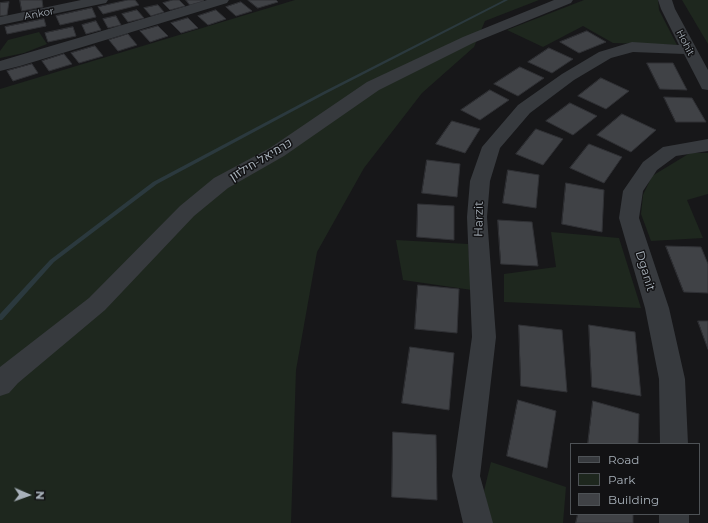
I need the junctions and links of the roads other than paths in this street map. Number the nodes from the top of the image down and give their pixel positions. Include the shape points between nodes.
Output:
1 (101, 0) edge
2 (222, 0) edge
3 (566, 0) edge
4 (665, 0) edge
5 (0, 21) edge
6 (689, 50) junction
7 (0, 66) edge
8 (708, 85) edge
9 (708, 145) edge
10 (0, 386) edge
11 (674, 443) edge
12 (478, 523) edge

1 - 5 street, Ankor
2 - 7 street
3 - 10 street, כרמיאל-חילזון via 468,40 373,86 277,152 221,184 187,211 97,304 9,375
4 - 6 street, Hohit
6 - 8 street, Hohit
6 - 12 street, Harzit via 632,47 605,55 568,77 524,109 491,148 480,181 477,217 484,337 466,476
9 - 11 street, Dganit via 670,151 650,166 633,191 629,218 657,308 672,379

